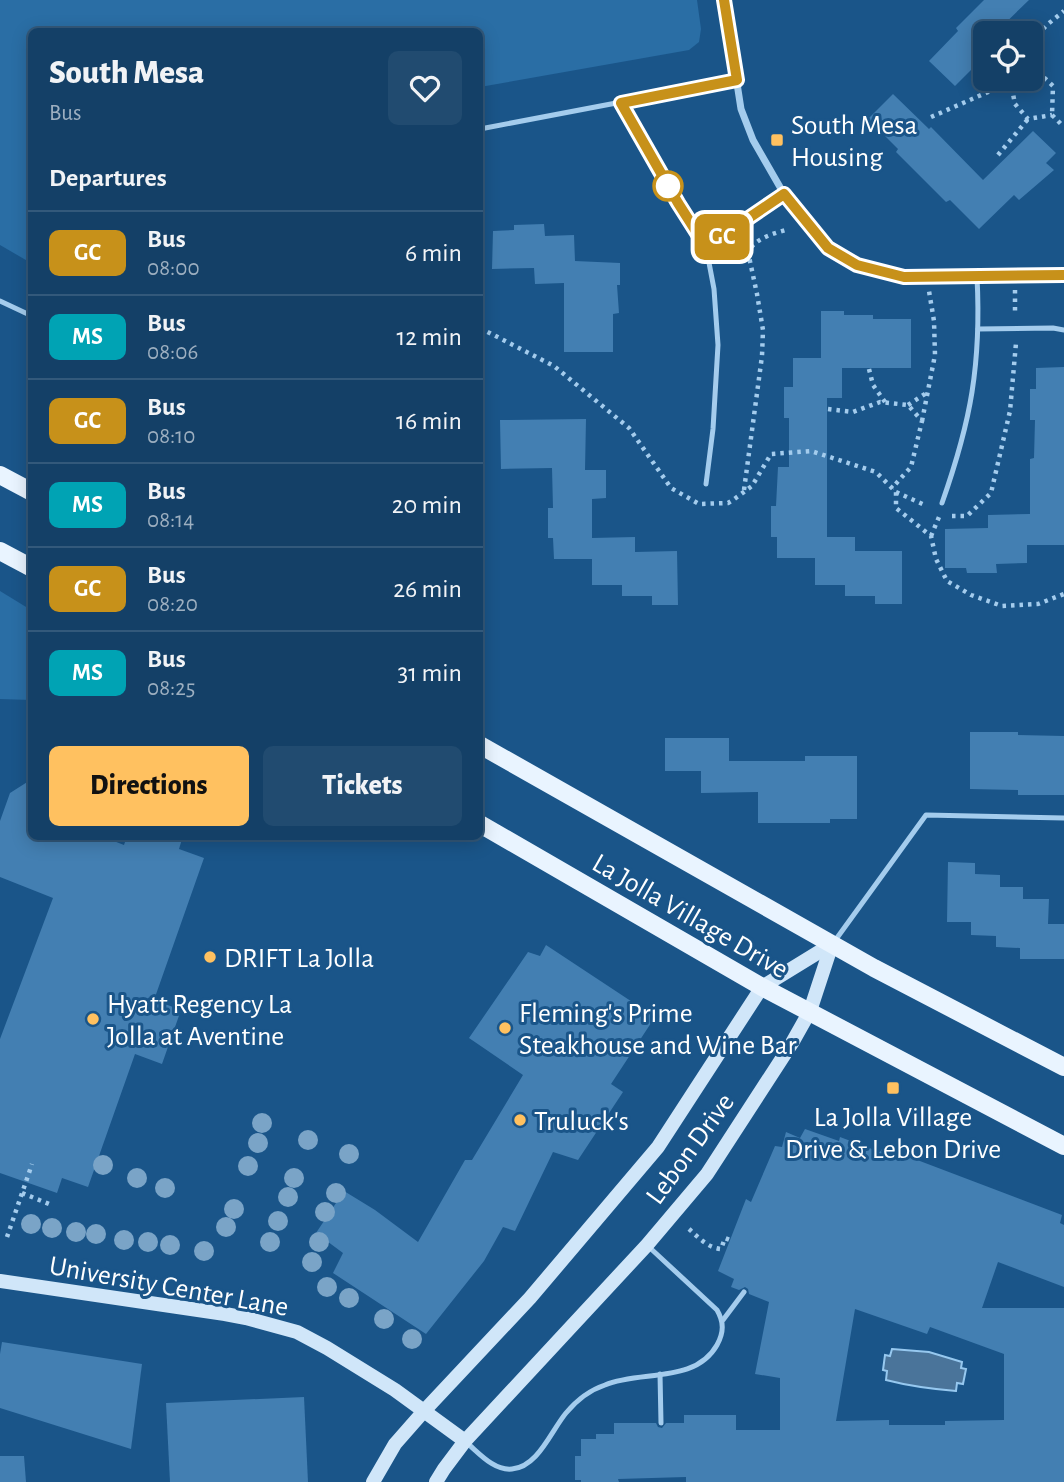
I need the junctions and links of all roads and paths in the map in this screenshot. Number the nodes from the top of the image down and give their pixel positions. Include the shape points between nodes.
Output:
1 (724, 0) edge
2 (1064, 11) edge
3 (1043, 29) edge
4 (1043, 78) edge
5 (737, 80) junction
6 (987, 91) edge
7 (1013, 91) edge
8 (621, 103) junction
9 (1052, 115) junction
10 (931, 117) dead end
11 (1028, 118) junction
12 (1064, 127) edge
13 (483, 128) edge
14 (998, 155) dead end
15 (784, 194) junction
16 (789, 229) dead end
17 (706, 247) junction
18 (1064, 275) edge
19 (976, 277) junction
20 (1015, 289) dead end
21 (929, 290) dead end
22 (0, 301) edge
23 (28, 314) edge
24 (978, 329) junction
25 (1016, 329) junction
26 (483, 330) edge
27 (1064, 330) edge
28 (869, 369) dead end
29 (929, 391) junction
30 (885, 402) junction
31 (908, 405) junction
32 (828, 410) dead end
33 (922, 421) junction
34 (0, 475) edge
35 (706, 484) dead end
36 (28, 490) edge
37 (894, 490) junction
38 (744, 491) junction
39 (942, 503) dead end
40 (930, 507) dead end
41 (941, 511) dead end
42 (0, 551) edge
43 (28, 566) edge
44 (1064, 594) edge
45 (483, 747) edge
46 (1064, 818) edge
47 (483, 826) edge
48 (832, 944) junction
49 (762, 987) junction
50 (810, 1011) junction
51 (1064, 1067) edge
52 (1064, 1146) edge
53 (32, 1164) dead end
54 (22, 1193) junction
55 (49, 1204) dead end
56 (689, 1230) dead end
57 (7, 1237) dead end
58 (730, 1240) dead end
59 (647, 1245) junction
60 (0, 1281) edge
61 (744, 1292) dead end
62 (723, 1320) junction
63 (660, 1374) junction
64 (424, 1411) junction
65 (661, 1423) dead end
66 (465, 1441) junction
67 (373, 1482) edge
68 (436, 1482) edge

1 - 5 street
2 - 3 path
4 - 9 path via 1053,86
5 - 8 lane
5 - 15 street via 741,109 753,140
6 - 10 path
7 - 11 path via 1015,104
8 - 13 lane
8 - 17 lane
9 - 11 path
9 - 12 path
11 - 14 path
15 - 17 lane
15 - 19 street via 828,248 857,265 904,277
16 - 38 path via 765,237 748,252 763,330
17 - 35 lane via 715,289 718,345
18 - 19 street
19 - 24 lane
20 - 25 path
21 - 29 path via 935,355
22 - 23 lane
24 - 25 lane
24 - 39 lane via 972,391
25 - 27 lane
25 - 41 path via 1010,411 991,493 967,516
26 - 38 path via 554,366 629,428 671,488 699,504 728,503
28 - 30 path
29 - 31 path
29 - 33 path
30 - 31 path
30 - 32 path via 853,412
31 - 33 path
33 - 37 path via 911,467
34 - 36 main road
37 - 38 path via 876,472 811,451 771,454 752,486
37 - 40 path
37 - 44 path via 896,508 931,536 947,581 1002,606 1038,604
42 - 43 main road
45 - 48 main road, La Jolla Village Drive
46 - 48 lane via 926,815
47 - 49 main road, La Jolla Village Drive
48 - 49 street, Lebon Drive
48 - 50 street, Lebon Drive
48 - 51 main road, La Jolla Village Drive
49 - 50 main road, La Jolla Village Drive
49 - 64 street, Lebon Drive via 658,1147 530,1298
50 - 52 main road, La Jolla Village Drive
50 - 59 street, Lebon Drive via 707,1174
53 - 54 path
54 - 55 path
54 - 57 path
56 - 58 path via 718,1250 725,1238
59 - 62 lane via 718,1310
59 - 66 street, Lebon Drive
60 - 64 street, University Center Lane via 225,1314 297,1332
61 - 62 lane
62 - 63 lane via 721,1337 700,1363
63 - 65 lane
63 - 66 lane via 625,1378 593,1390 568,1411 535,1458 519,1468 494,1465
64 - 66 street, University Center Lane
64 - 67 street, Lebon Drive
66 - 68 street, Lebon Drive

